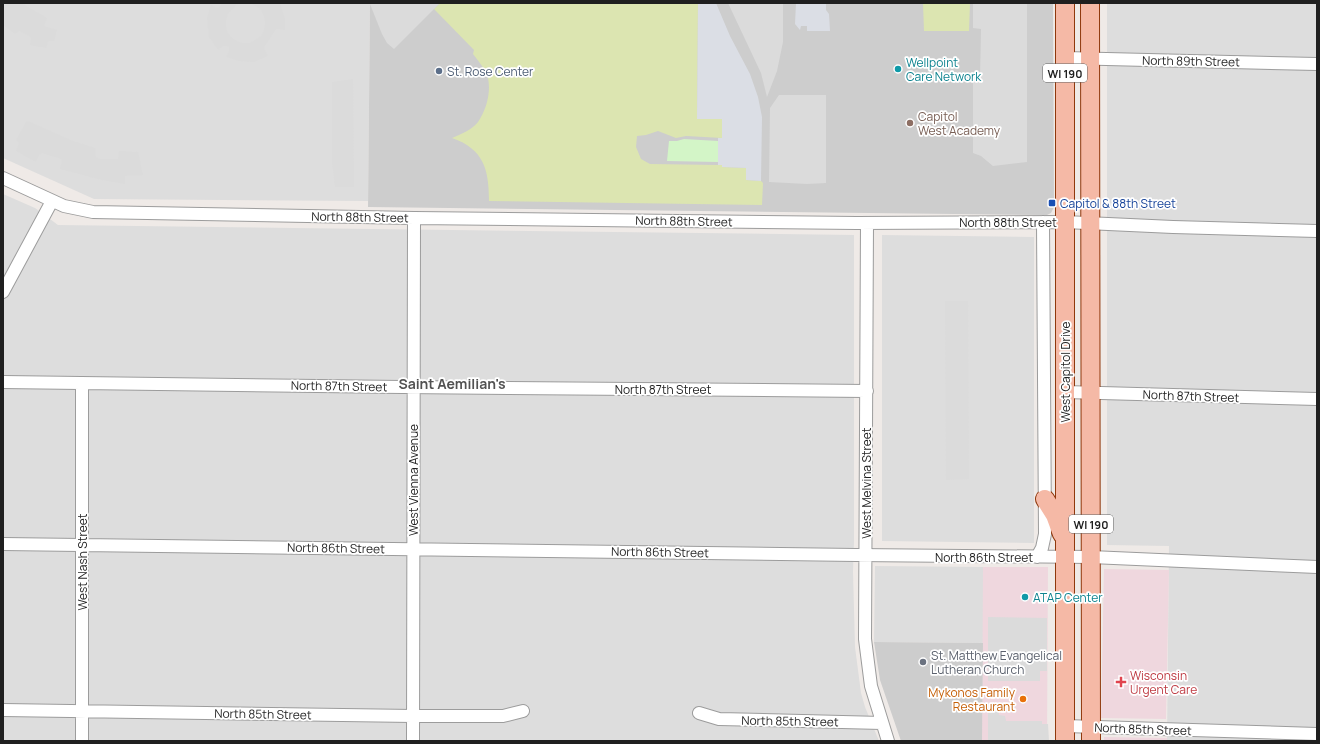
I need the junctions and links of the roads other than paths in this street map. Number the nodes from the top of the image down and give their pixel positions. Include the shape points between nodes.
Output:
1 (1065, 3) edge
2 (1090, 3) edge
3 (1065, 58) junction
4 (1090, 59) junction
5 (1317, 64) edge
6 (3, 178) edge
7 (52, 201) junction
8 (414, 218) junction
9 (1043, 222) junction
10 (1065, 222) junction
11 (867, 223) junction
12 (1090, 224) junction
13 (1317, 231) edge
14 (3, 292) edge
15 (3, 382) edge
16 (82, 383) junction
17 (413, 387) junction
18 (866, 391) junction
19 (1065, 392) junction
20 (1090, 393) junction
21 (1317, 399) edge
22 (1045, 499) junction
23 (3, 544) edge
24 (82, 544) junction
25 (413, 549) junction
26 (1065, 549) junction
27 (866, 556) junction
28 (1037, 557) junction
29 (1091, 557) junction
30 (1317, 567) edge
31 (3, 710) edge
32 (82, 711) junction
33 (523, 711) dead end
34 (699, 713) dead end
35 (413, 716) junction
36 (882, 723) junction
37 (1065, 734) edge
38 (1091, 734) edge
39 (1317, 734) edge
40 (82, 741) edge
41 (413, 741) edge
42 (888, 741) edge

1 - 3 main road, West Capitol Drive / WI 190
2 - 4 main road, WI 190
3 - 4 street, North 89th Street
3 - 10 main road, West Capitol Drive / WI 190
4 - 5 street, North 89th Street
4 - 12 main road, WI 190
6 - 7 street, North 88th Street
7 - 8 street, North 88th Street via 93,212
7 - 14 street
8 - 11 street, North 88th Street
8 - 17 street, West Vienna Avenue
9 - 10 street, North 88th Street
9 - 11 street, North 88th Street
9 - 22 street, West Capitol Drive
10 - 12 street, North 88th Street
10 - 19 main road, West Capitol Drive / WI 190
11 - 18 street, West Melvina Street
12 - 13 street, North 88th Street
12 - 20 main road, WI 190
15 - 16 street, North 87th Street
16 - 17 street, North 87th Street
16 - 24 street, West Nash Street
17 - 18 street, North 87th Street
17 - 25 street, West Vienna Avenue
18 - 27 street, West Melvina Street
19 - 20 street, North 87th Street
19 - 26 main road, West Capitol Drive / WI 190
20 - 21 street, North 87th Street
20 - 29 main road, WI 190
22 - 26 main road via 1055,515
22 - 28 street, West Capitol Drive via 1044,539
23 - 24 street, North 86th Street
24 - 25 street, North 86th Street
24 - 32 street, West Nash Street
25 - 27 street, North 86th Street
25 - 35 street, West Vienna Avenue
26 - 28 street, North 86th Street
26 - 29 street, North 86th Street
26 - 37 main road, West Capitol Drive / WI 190
27 - 28 street, North 86th Street
27 - 36 street, West Melvina Street via 865,639 871,686
29 - 30 street, North 86th Street
29 - 38 main road, WI 190
31 - 32 street, North 85th Street
32 - 35 street, North 85th Street
32 - 40 street, West Nash Street
33 - 35 street, North 85th Street via 503,716
34 - 36 street, North 85th Street via 719,720
35 - 41 street, West Vienna Avenue
36 - 42 street, West Melvina Street
37 - 38 street, North 85th Street
38 - 39 street, North 85th Street

